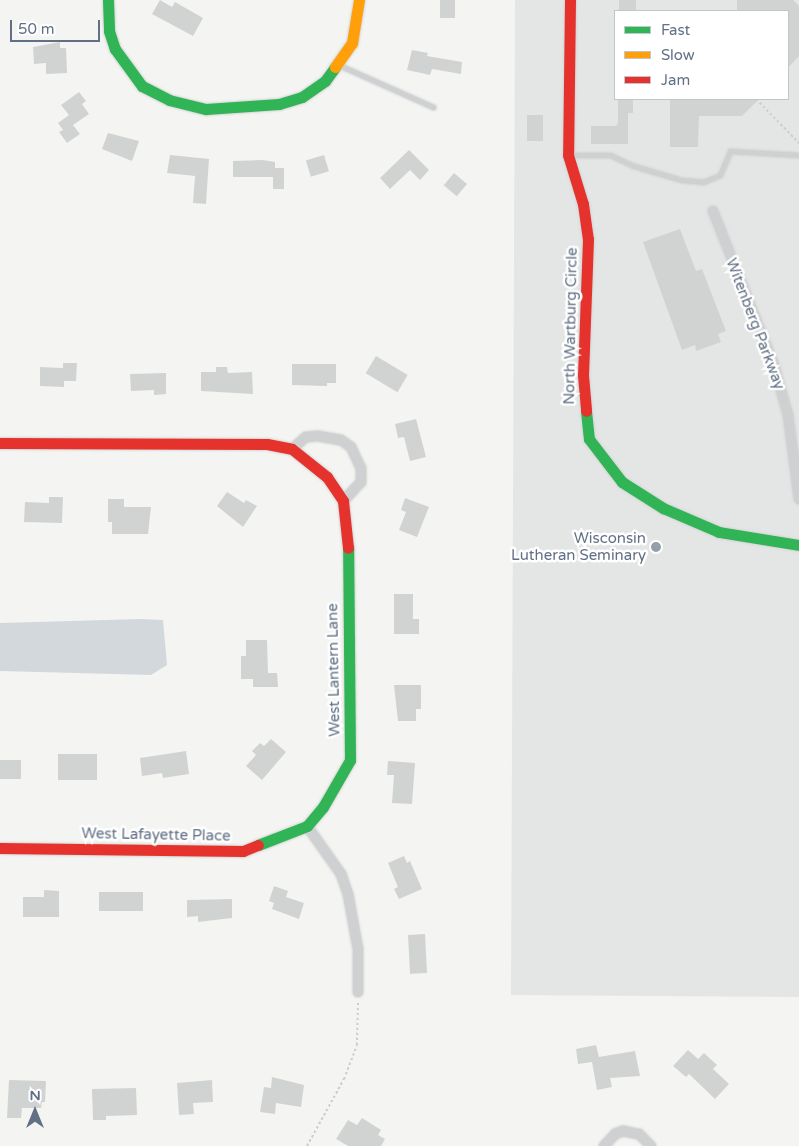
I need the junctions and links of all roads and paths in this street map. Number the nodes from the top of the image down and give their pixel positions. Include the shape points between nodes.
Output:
1 (108, 0) edge
2 (359, 0) edge
3 (570, 0) edge
4 (339, 65) junction
5 (757, 100) edge
6 (433, 107) dead end
7 (799, 143) edge
8 (568, 155) junction
9 (799, 155) edge
10 (713, 211) dead end
11 (0, 443) edge
12 (292, 449) junction
13 (799, 499) edge
14 (343, 501) junction
15 (799, 545) edge
16 (307, 826) junction
17 (0, 848) edge
18 (358, 992) joint
19 (307, 1146) edge
20 (604, 1146) edge
21 (651, 1146) edge

1 - 4 street via 108,31 115,49 142,86 168,100 206,109 257,107 302,96 325,81
2 - 4 street via 352,43
3 - 8 street, North Wartburg Circle
4 - 6 lane
5 - 7 path
8 - 9 lane via 610,155 634,166 682,180 703,182 720,175 730,151
8 - 15 street, North Wartburg Circle via 583,204 588,239 583,375 589,439 622,482 663,508 719,532
10 - 13 street, Witenberg Parkway via 774,365 788,415
11 - 12 street, West Lantern Lane via 267,444
12 - 14 street, West Lantern Lane via 308,458 327,477
12 - 14 street via 306,437 318,436 341,440 351,447 361,468 361,482
14 - 16 street, West Lantern Lane via 347,530 350,760 340,782
16 - 17 street, West Lafayette Place via 244,851
16 - 18 street via 341,874 348,894 358,949
18 - 19 path via 357,1045 344,1079
20 - 21 street via 615,1134 624,1131 639,1134

